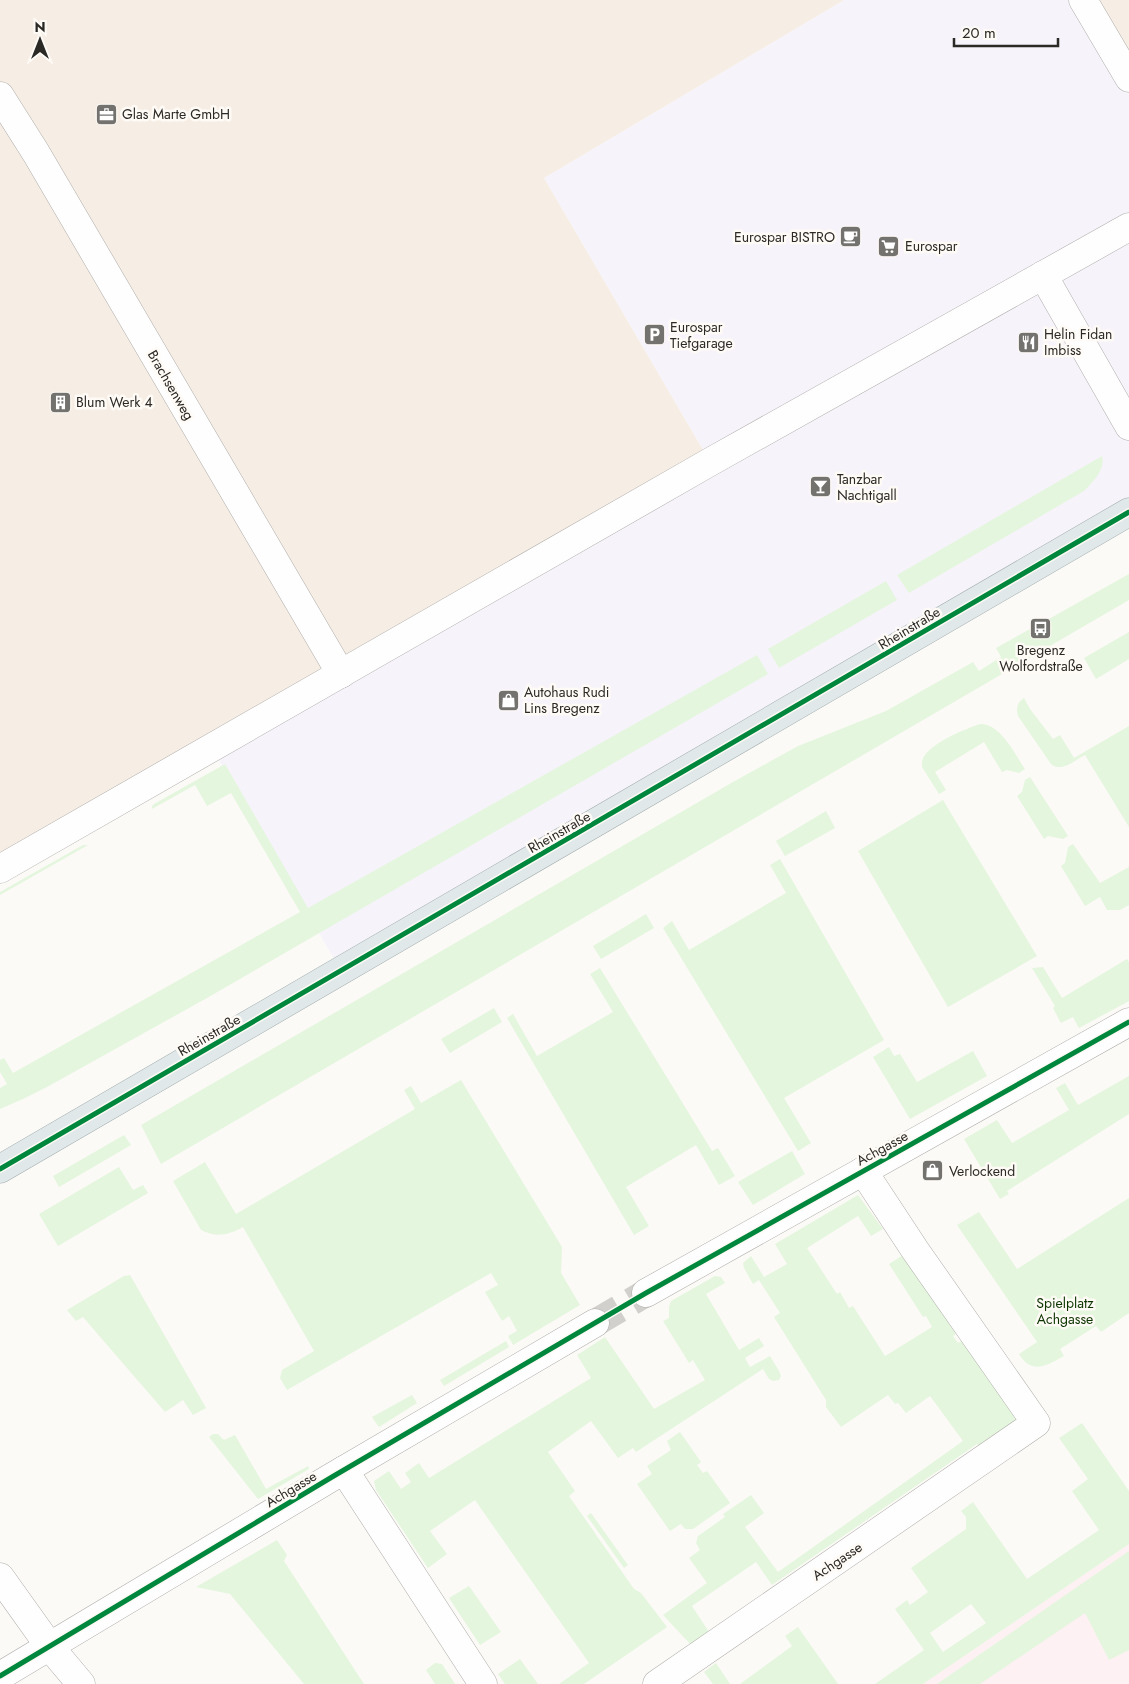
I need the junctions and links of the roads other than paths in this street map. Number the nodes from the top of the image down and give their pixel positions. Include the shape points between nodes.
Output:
1 (1083, 0) edge
2 (1129, 78) edge
3 (0, 96) edge
4 (1129, 227) edge
5 (1043, 275) junction
6 (1129, 426) edge
7 (1129, 512) edge
8 (341, 674) junction
9 (0, 869) edge
10 (1129, 1022) edge
11 (0, 1169) edge
12 (863, 1171) junction
13 (646, 1293) tunnel mouth
14 (595, 1323) tunnel mouth
15 (344, 1470) junction
16 (0, 1576) edge
17 (50, 1647) junction
18 (0, 1676) edge
19 (81, 1684) edge
20 (483, 1684) edge
21 (657, 1684) edge

1 - 2 street
3 - 8 street, Brachsenweg
4 - 5 street
5 - 6 street
5 - 8 street
7 - 11 main road, Rheinstraße
8 - 9 street
10 - 12 street, Achgasse
12 - 13 street, Achgasse
12 - 21 street, Achgasse via 1036,1423
14 - 15 street, Achgasse
15 - 17 street, Achgasse
15 - 20 street
16 - 17 street
17 - 18 street, Achgasse
17 - 19 street

